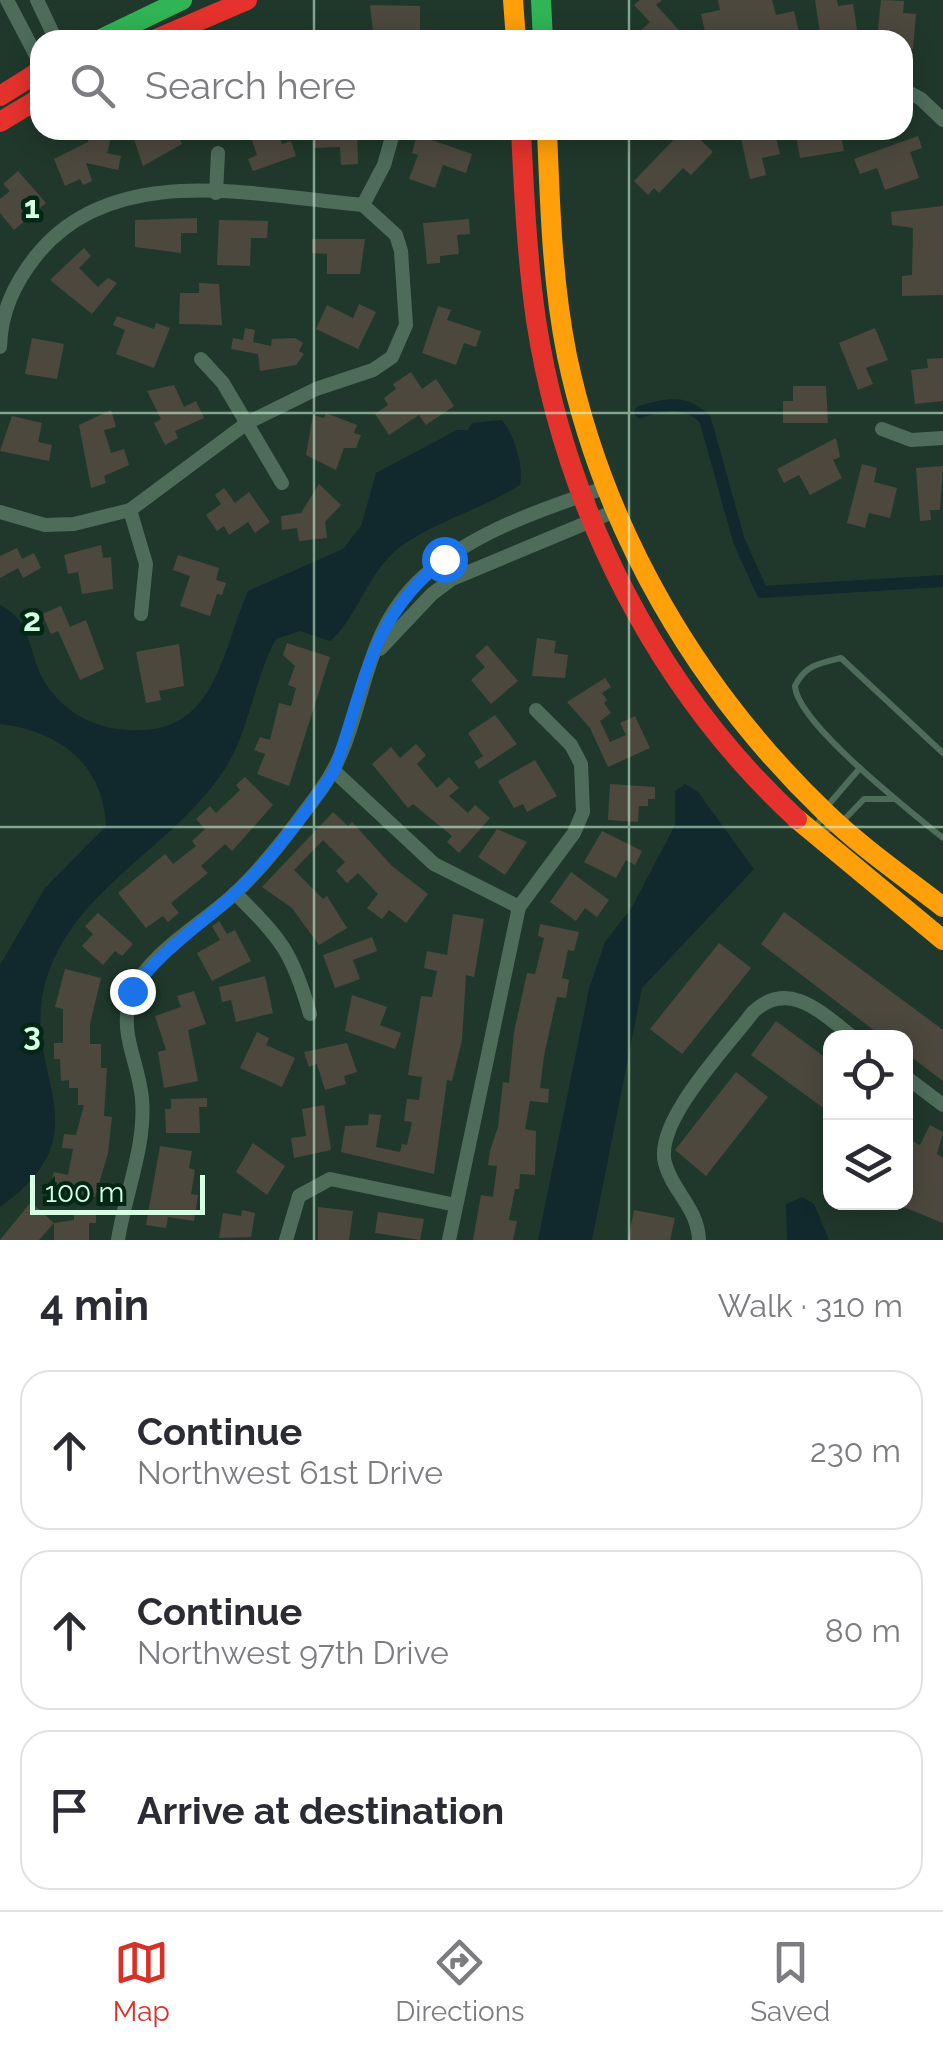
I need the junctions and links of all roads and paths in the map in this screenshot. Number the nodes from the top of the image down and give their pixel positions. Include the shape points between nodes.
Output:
1 (6, 0) edge
2 (37, 0) edge
3 (182, 0) edge
4 (247, 0) edge
5 (513, 0) edge
6 (541, 0) edge
7 (51, 30) edge
8 (120, 30) edge
9 (177, 30) edge
10 (515, 30) edge
11 (542, 30) edge
12 (30, 44) edge
13 (30, 77) edge
14 (913, 94) edge
15 (0, 96) edge
16 (30, 104) edge
17 (943, 120) edge
18 (0, 122) edge
19 (391, 140) edge
20 (522, 140) edge
21 (548, 140) edge
22 (218, 153) dead end
23 (216, 193) junction
24 (364, 205) junction
25 (0, 325) edge
26 (0, 347) edge
27 (201, 359) dead end
28 (248, 423) junction
29 (882, 429) dead end
30 (943, 438) edge
31 (282, 483) dead end
32 (606, 488) junction
33 (582, 496) junction
34 (130, 510) junction
35 (615, 511) junction
36 (0, 512) edge
37 (592, 520) junction
38 (141, 614) dead end
39 (370, 661) junction
40 (536, 710) dead end
41 (943, 752) edge
42 (860, 768) junction
43 (334, 771) junction
44 (896, 800) junction
45 (831, 818) junction
46 (814, 836) junction
47 (943, 838) edge
48 (236, 893) junction
49 (518, 907) junction
50 (943, 907) edge
51 (943, 940) edge
52 (310, 1014) dead end
53 (843, 1030) edge
54 (913, 1081) edge
55 (943, 1105) edge
56 (456, 1205) junction
57 (118, 1240) edge
58 (286, 1240) edge
59 (449, 1240) edge
60 (699, 1240) edge

1 - 12 street
2 - 7 street
3 - 8 main road
4 - 9 main road
5 - 10 main road
6 - 11 main road
13 - 15 main road
14 - 17 street
16 - 18 main road
19 - 24 street
20 - 33 main road via 541,349
21 - 32 main road via 556,284
22 - 23 street
23 - 24 street
23 - 25 street via 138,195 105,202 67,224 22,274
24 - 28 street via 396,235 401,251 402,341 372,370
25 - 26 street
27 - 28 street
28 - 31 street
28 - 34 street
29 - 30 street via 911,440
32 - 33 street
32 - 35 main road
33 - 37 main road
33 - 39 street via 444,559 386,619
34 - 36 street via 44,525
34 - 38 street via 146,564
35 - 37 street
35 - 45 main road via 688,650 754,739
37 - 39 street via 452,579
37 - 46 main road via 629,598 692,700
39 - 43 street
40 - 49 street via 572,745 581,764 583,812
41 - 42 lane via 841,658 814,664 795,686 800,706
42 - 44 lane
42 - 45 lane
43 - 48 street
43 - 49 street via 434,864
44 - 45 lane via 864,798
44 - 47 lane
45 - 46 lane
45 - 46 lane
45 - 50 main road
46 - 51 main road
48 - 52 street via 284,942
48 - 57 street via 146,970 132,991 126,1035 143,1122
49 - 56 street
53 - 60 street via 808,1003 791,997 764,1001 675,1116 663,1146 670,1176 694,1212
54 - 55 street
56 - 58 street via 330,1179 299,1196
56 - 59 street

